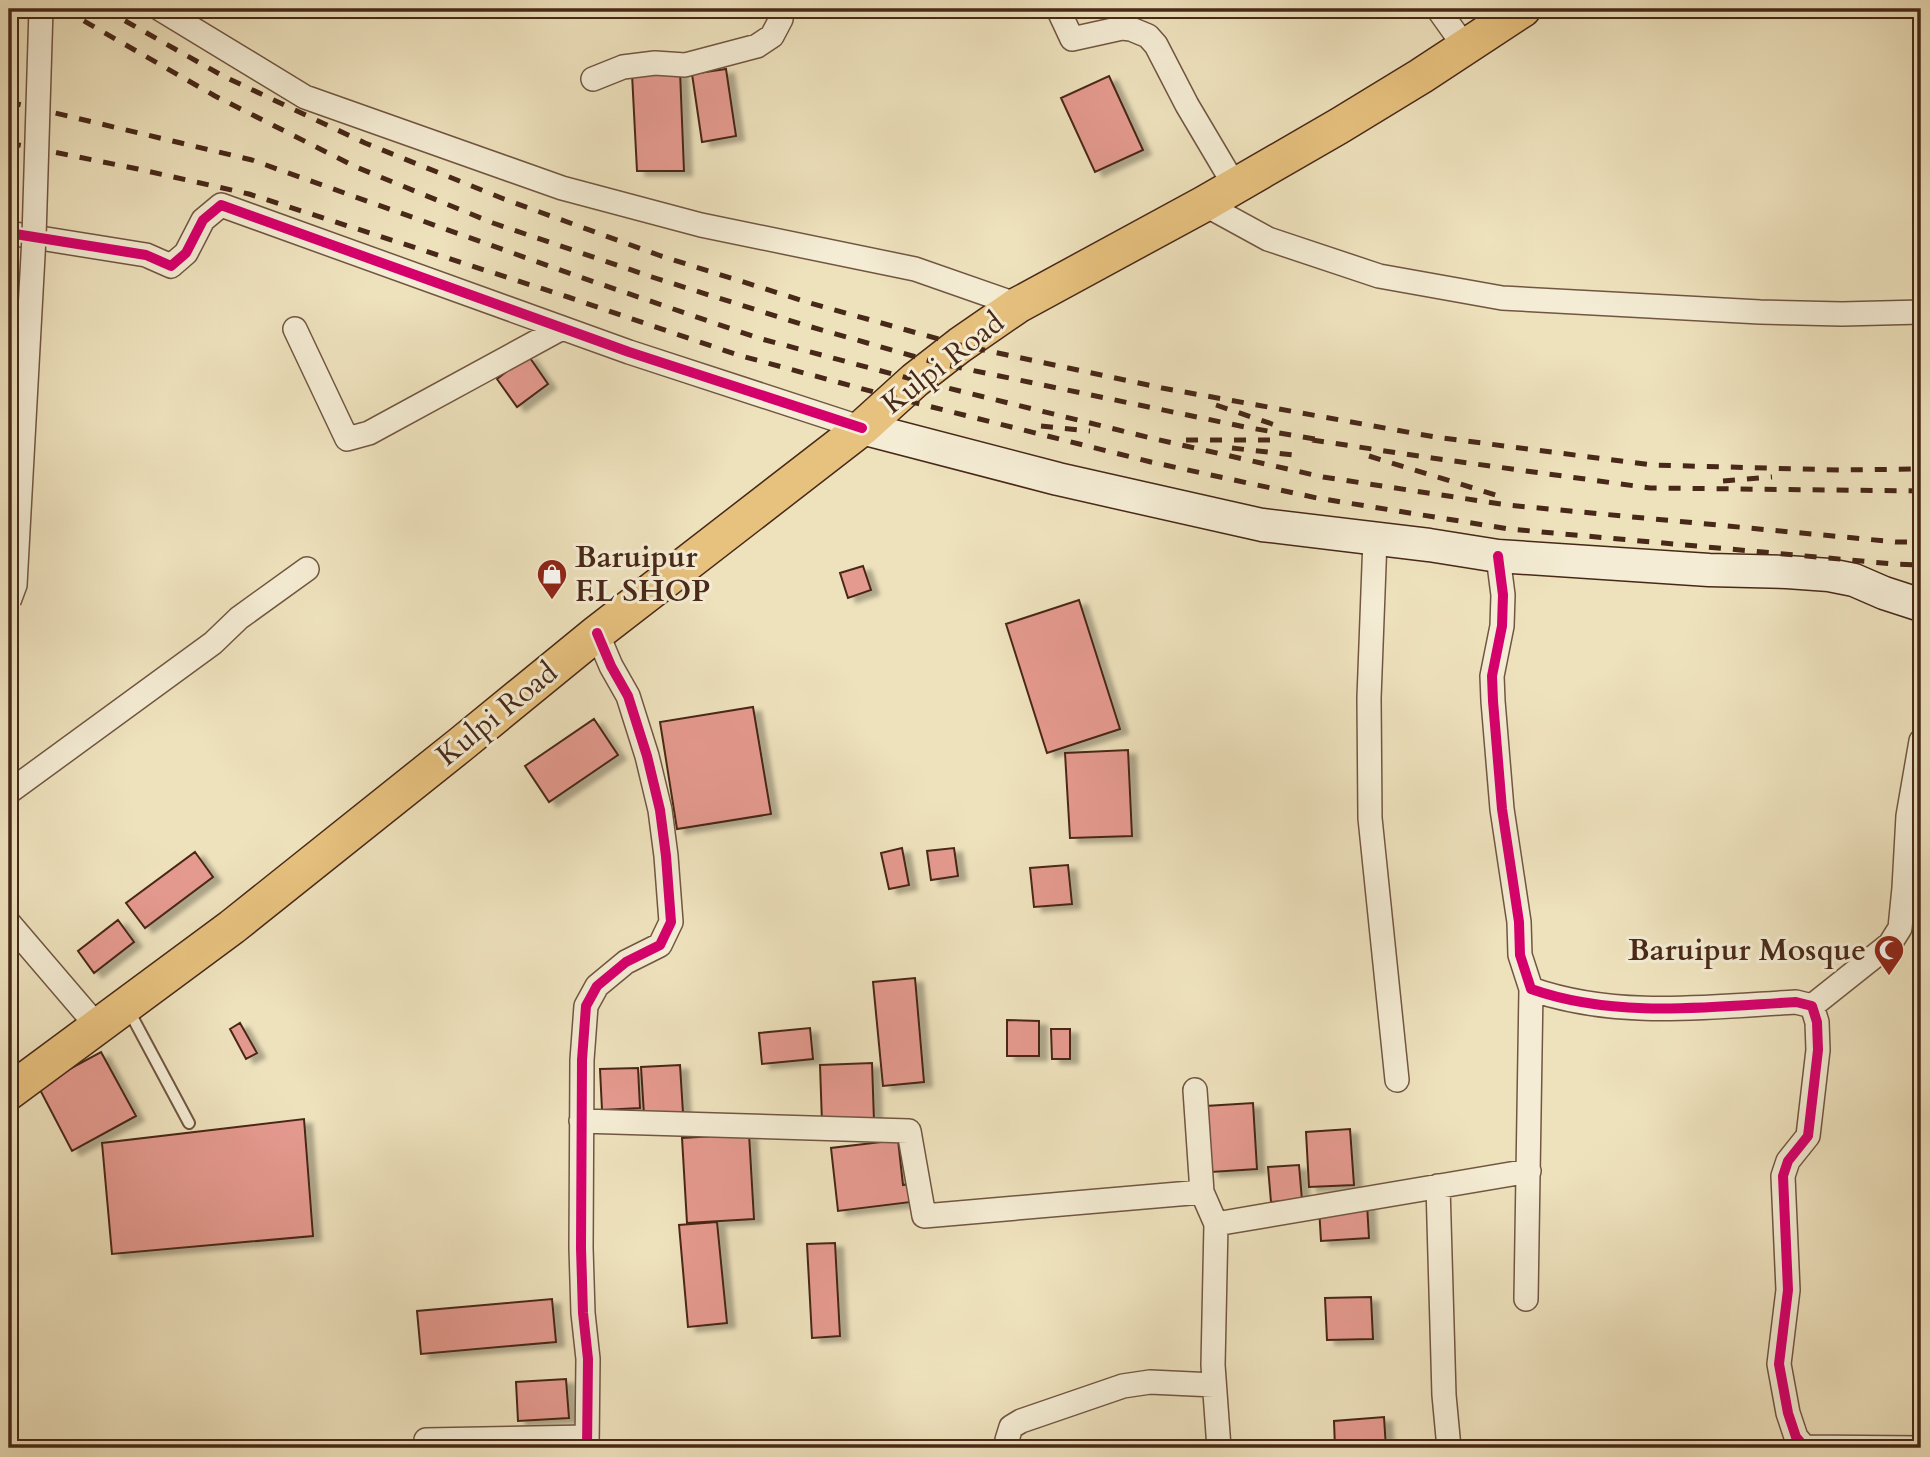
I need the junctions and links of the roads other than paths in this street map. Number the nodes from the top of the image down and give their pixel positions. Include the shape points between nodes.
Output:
1 (41, 9) edge
2 (160, 9) edge
3 (782, 9) edge
4 (1058, 9) edge
5 (1438, 9) edge
6 (1523, 9) edge
7 (1465, 47) junction
8 (593, 79) dead end
9 (1234, 186) junction
10 (1204, 204) junction
11 (9, 233) edge
12 (1018, 305) junction
13 (1921, 312) edge
14 (562, 328) junction
15 (295, 329) dead end
16 (862, 428) junction
17 (1375, 539) junction
18 (1498, 556) junction
19 (307, 569) dead end
20 (9, 601) edge
21 (1921, 605) edge
22 (597, 633) junction
23 (1921, 741) edge
24 (9, 792) edge
25 (9, 923) edge
26 (1531, 989) junction
27 (123, 1000) junction
28 (1812, 1006) junction
29 (98, 1027) junction
30 (1397, 1080) dead end
31 (1195, 1090) dead end
32 (9, 1092) edge
33 (581, 1121) junction
34 (189, 1123) dead end
35 (1528, 1171) junction
36 (1438, 1186) junction
37 (1202, 1192) junction
38 (1216, 1224) junction
39 (1526, 1299) dead end
40 (1214, 1385) junction
41 (426, 1440) dead end
42 (587, 1443) edge
43 (1009, 1448) edge
44 (1219, 1448) edge
45 (1450, 1448) edge
46 (1804, 1448) edge
47 (1921, 1448) edge

1 - 20 street, bridge via 34,237 15,585
2 - 12 street via 305,97 549,183 701,225 915,269
3 - 8 street via 772,36 757,47 685,65 623,67
4 - 9 street via 1072,39 1122,28 1148,36
5 - 7 street
6 - 7 main road, Kulpi Road
7 - 9 main road, Kulpi Road
9 - 10 main road, Kulpi Road
10 - 12 main road, Kulpi Road
10 - 13 street via 1268,239 1379,276 1502,298 1760,312
11 - 14 street via 146,255 171,266 186,253 203,220 221,205
12 - 16 main road, Kulpi Road via 937,363
14 - 15 street via 369,433 347,439
14 - 16 street
16 - 17 main road via 1199,512
16 - 22 main road, Kulpi Road
17 - 18 main road
17 - 30 street via 1368,698 1370,818
18 - 21 main road via 1829,575
18 - 26 street via 1502,626 1492,676 1493,701 1520,956
19 - 24 street
22 - 27 main road, Kulpi Road via 232,926
22 - 33 street via 628,696 647,755 660,810 671,922 660,945 626,962 597,986 586,1006
23 - 28 street via 1908,816 1900,928 1890,944
25 - 29 street
26 - 28 street via 1618,1007 1682,1009 1796,1002
26 - 35 street
27 - 29 main road, Kulpi Road
27 - 34 lane
28 - 46 street via 1818,1050 1808,1136 1788,1161 1783,1176 1788,1290 1779,1364 1788,1413
29 - 32 main road, Kulpi Road
31 - 37 street
33 - 37 street via 909,1130 924,1216
33 - 42 street via 580,1248 589,1359
35 - 36 street
35 - 39 street
36 - 38 street
36 - 45 street via 1444,1395
37 - 38 street
38 - 40 street
40 - 43 street via 1150,1382 1123,1386 1021,1420 1010,1427
40 - 44 street
41 - 42 street
46 - 47 street

